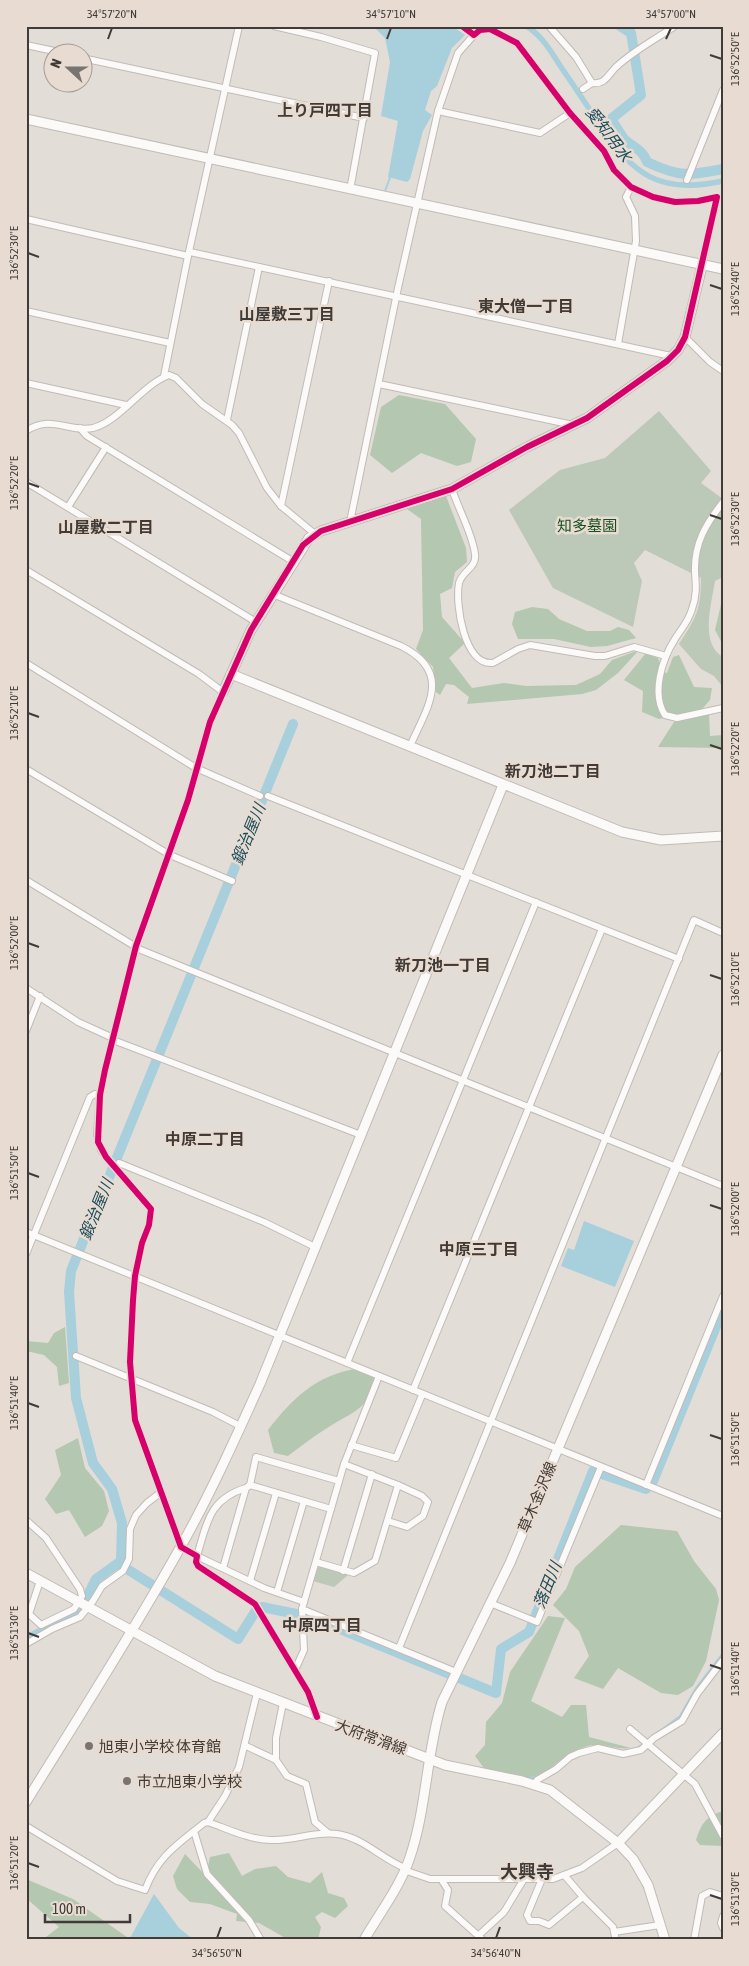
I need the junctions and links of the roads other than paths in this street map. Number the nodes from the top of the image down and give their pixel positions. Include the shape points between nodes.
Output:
1 (239, 26) edge
2 (274, 26) edge
3 (462, 26) edge
4 (549, 26) edge
5 (675, 26) edge
6 (474, 35) junction
7 (26, 46) edge
8 (42, 49) edge
9 (92, 60) edge
10 (592, 83) junction
11 (226, 88) junction
12 (583, 89) dead end
13 (723, 90) edge
14 (438, 110) junction
15 (570, 113) junction
16 (364, 118) junction
17 (26, 119) edge
18 (210, 159) junction
19 (687, 180) dead end
20 (632, 187) junction
21 (350, 190) junction
22 (417, 203) junction
23 (26, 219) edge
24 (635, 250) junction
25 (189, 254) junction
26 (702, 266) junction
27 (259, 267) junction
28 (723, 269) edge
29 (329, 281) junction
30 (397, 296) junction
31 (26, 311) edge
32 (686, 337) junction
33 (170, 342) junction
34 (618, 344) junction
35 (671, 356) junction
36 (723, 371) edge
37 (164, 376) junction
38 (26, 383) edge
39 (378, 384) junction
40 (126, 406) junction
41 (227, 420) junction
42 (573, 425) junction
43 (80, 428) junction
44 (26, 430) edge
45 (106, 446) junction
46 (26, 482) edge
47 (452, 489) junction
48 (723, 502) edge
49 (281, 506) junction
50 (68, 508) junction
51 (350, 522) junction
52 (315, 534) junction
53 (294, 562) junction
54 (26, 570) edge
55 (275, 595) junction
56 (256, 622) junction
57 (666, 656) junction
58 (26, 663) edge
59 (231, 674) junction
60 (223, 692) junction
61 (723, 708) edge
62 (410, 746) junction
63 (196, 768) junction
64 (26, 769) edge
65 (503, 785) junction
66 (260, 796) dead end
67 (268, 796) dead end
68 (723, 836) edge
69 (170, 855) junction
70 (466, 875) junction
71 (26, 880) edge
72 (230, 880) dead end
73 (536, 902) junction
74 (602, 929) junction
75 (723, 933) edge
76 (136, 946) junction
77 (679, 959) junction
78 (26, 988) edge
79 (40, 996) junction
80 (26, 1031) edge
81 (113, 1039) junction
82 (394, 1052) junction
83 (723, 1054) edge
84 (463, 1081) junction
85 (100, 1095) junction
86 (529, 1108) junction
87 (361, 1135) junction
88 (606, 1139) junction
89 (115, 1166) junction
90 (676, 1167) junction
91 (723, 1186) edge
92 (26, 1232) edge
93 (34, 1236) junction
94 (315, 1247) junction
95 (26, 1254) edge
96 (135, 1276) junction
97 (723, 1296) edge
98 (280, 1335) junction
99 (76, 1356) dead end
100 (347, 1364) junction
101 (379, 1376) junction
102 (132, 1378) junction
103 (413, 1390) junction
104 (422, 1395) junction
105 (490, 1421) junction
106 (240, 1426) junction
107 (351, 1444) junction
108 (558, 1449) junction
109 (344, 1464) junction
110 (602, 1466) junction
111 (372, 1474) junction
112 (339, 1482) junction
113 (398, 1484) junction
114 (646, 1484) junction
115 (248, 1486) junction
116 (160, 1493) junction
117 (276, 1493) junction
118 (304, 1501) junction
119 (331, 1509) junction
120 (723, 1516) edge
121 (26, 1520) edge
122 (388, 1521) junction
123 (181, 1547) junction
124 (197, 1556) junction
125 (316, 1562) junction
126 (223, 1568) junction
127 (343, 1571) junction
128 (26, 1573) edge
129 (40, 1580) junction
130 (250, 1580) junction
131 (277, 1592) junction
132 (490, 1603) junction
133 (83, 1604) junction
134 (303, 1606) junction
135 (132, 1630) junction
136 (26, 1644) edge
137 (399, 1648) junction
138 (723, 1660) edge
139 (295, 1670) junction
140 (456, 1672) junction
141 (257, 1694) junction
142 (283, 1703) junction
143 (317, 1717) junction
144 (630, 1729) dead end
145 (723, 1733) edge
146 (646, 1744) junction
147 (246, 1746) junction
148 (429, 1759) junction
149 (276, 1760) junction
150 (683, 1776) junction
151 (534, 1785) junction
152 (26, 1802) edge
153 (208, 1822) junction
154 (721, 1824) edge
155 (26, 1826) edge
156 (194, 1831) junction
157 (328, 1833) junction
158 (723, 1836) edge
159 (618, 1843) junction
160 (405, 1869) junction
161 (565, 1876) junction
162 (441, 1879) junction
163 (524, 1879) junction
164 (542, 1879) junction
165 (583, 1896) junction
166 (723, 1896) edge
167 (723, 1916) edge
168 (660, 1925) junction
169 (723, 1928) edge
170 (614, 1932) junction
171 (481, 1938) edge
172 (262, 1940) edge
173 (364, 1940) edge
174 (616, 1940) edge
175 (664, 1940) edge
176 (694, 1940) edge

1 - 11 street
2 - 16 street via 375,53
3 - 6 street
4 - 10 street via 576,56
5 - 10 street via 616,67 603,82
6 - 14 street via 458,53
6 - 15 street via 480,30 490,29 517,43
7 - 8 street
9 - 11 street
10 - 12 street
11 - 16 street
11 - 18 street
13 - 19 street
14 - 15 street via 540,133
14 - 22 street
15 - 20 street via 604,151 614,170
16 - 21 street
17 - 18 street
18 - 21 street
18 - 25 street
20 - 24 street via 626,197 635,216
20 - 26 street via 653,197 675,202 717,197
21 - 22 street
22 - 24 street
22 - 30 street
23 - 25 street
24 - 26 street
24 - 34 street
25 - 27 street
25 - 33 street
26 - 28 street
26 - 32 street
27 - 29 street
27 - 41 street
29 - 30 street
29 - 49 street
30 - 34 street
30 - 39 street
31 - 33 street
32 - 35 street
32 - 36 street
33 - 37 street
34 - 35 street
35 - 42 street
37 - 40 street
37 - 41 street via 176,378 202,404
38 - 40 street
39 - 42 street
39 - 51 street
40 - 43 street via 100,425
41 - 49 street via 240,433 267,488
42 - 47 street
43 - 44 street via 41,423
43 - 45 street via 87,436
45 - 50 street
45 - 53 street
46 - 50 street
47 - 51 street
47 - 57 street via 475,552 474,564 460,582 458,612 478,659 492,663 530,645 595,656 634,647
48 - 57 street via 702,534 697,549 693,608
49 - 52 street
50 - 56 street
51 - 52 street
52 - 53 street via 303,545
53 - 55 street
54 - 60 street via 199,674
55 - 56 street
55 - 62 street via 419,656 427,666 434,685 430,702
56 - 59 street
57 - 61 street via 658,698 665,715 678,718
58 - 63 street
59 - 60 street
59 - 62 street
60 - 63 street
62 - 65 street
63 - 66 street
63 - 69 street
64 - 69 street
65 - 68 street via 642,837 661,840
65 - 70 street
67 - 70 street
69 - 72 street
69 - 76 street
70 - 73 street
70 - 82 street
71 - 76 street
73 - 74 street
73 - 84 street
74 - 77 street
74 - 86 street
75 - 77 street via 694,920
76 - 81 street
76 - 82 street
77 - 88 street
78 - 79 street
79 - 80 street
79 - 81 street via 78,1022
81 - 85 street
81 - 87 street
82 - 84 street
82 - 87 street
83 - 90 street, 草木金沢線
84 - 86 street
84 - 100 street
85 - 89 street via 98,1142
85 - 93 street via 90,1097
86 - 88 street
86 - 103 street
87 - 94 street
88 - 90 street
88 - 105 street
89 - 94 street via 119,1163 264,1222
89 - 96 street via 151,1209
90 - 91 street
90 - 108 street, 草木金沢線
92 - 93 street
93 - 95 street
93 - 96 street
94 - 98 street
96 - 98 street
96 - 102 street
97 - 114 street
98 - 100 street
98 - 106 street
99 - 102 street
100 - 101 street
101 - 103 street
101 - 107 street
102 - 106 street
102 - 116 street via 135,1420
103 - 104 street
104 - 105 street
104 - 107 street via 396,1458
105 - 108 street
105 - 137 street
106 - 123 street
107 - 109 street
108 - 110 street
108 - 132 street, 草木金沢線
109 - 111 street
109 - 112 street
110 - 114 street
110 - 132 street via 537,1622
111 - 113 street
111 - 127 street
112 - 115 street via 256,1457
112 - 119 street
113 - 122 street
113 - 122 street via 428,1502 422,1516 407,1527
114 - 120 street
115 - 117 street
115 - 124 street via 226,1496 213,1509
115 - 126 street
116 - 123 street
116 - 133 street via 147,1503 132,1525 126,1567
117 - 118 street
117 - 130 street
118 - 119 street
118 - 131 street
119 - 125 street
121 - 133 street via 46,1538 80,1589
122 - 127 street via 375,1561 354,1573
123 - 124 street
123 - 135 street
124 - 126 street
124 - 139 street via 198,1566 255,1604
125 - 127 street
125 - 134 street
126 - 130 street
128 - 129 street, 大府常滑線
129 - 133 street, 大府常滑線
129 - 133 street via 29,1614 41,1625
130 - 131 street
131 - 134 street
132 - 140 street, 草木金沢線
133 - 135 street, 大府常滑線
133 - 136 street via 80,1617
134 - 137 street
134 - 139 street via 304,1650
135 - 141 street, 大府常滑線 via 203,1671
135 - 152 street
137 - 140 street
138 - 146 street via 697,1694 682,1721
139 - 143 street
140 - 148 street, 草木金沢線 via 437,1719
141 - 142 street, 大府常滑線
141 - 147 street
142 - 143 street, 大府常滑線
142 - 149 street via 276,1738
143 - 148 street, 大府常滑線
144 - 146 street
145 - 150 street
146 - 150 street
146 - 151 street via 641,1750 624,1754 604,1748 579,1753
147 - 149 street
147 - 153 street via 225,1796
148 - 151 street, 大府常滑線
148 - 160 street, 草木金沢線
149 - 157 street via 287,1776 306,1784 315,1822
150 - 154 street via 695,1784 705,1807
150 - 159 street
151 - 159 street, 大府常滑線 via 550,1790
153 - 156 street
153 - 157 street via 270,1840
154 - 158 street
155 - 156 street via 118,1880 145,1890 162,1858
156 - 172 street via 207,1874 249,1920
157 - 160 street via 351,1838
159 - 161 street
159 - 168 street, 大府常滑線 via 633,1859 648,1885
160 - 162 street via 422,1878
160 - 173 street, 草木金沢線
161 - 164 street
161 - 165 street
162 - 163 street
162 - 171 street via 448,1890 445,1906
163 - 164 street
163 - 171 street via 504,1912
164 - 165 street via 526,1914 530,1921 549,1925
165 - 170 street via 613,1927
166 - 176 street via 710,1892 702,1896
167 - 169 street
168 - 170 street
168 - 175 street, 大府常滑線
170 - 174 street

